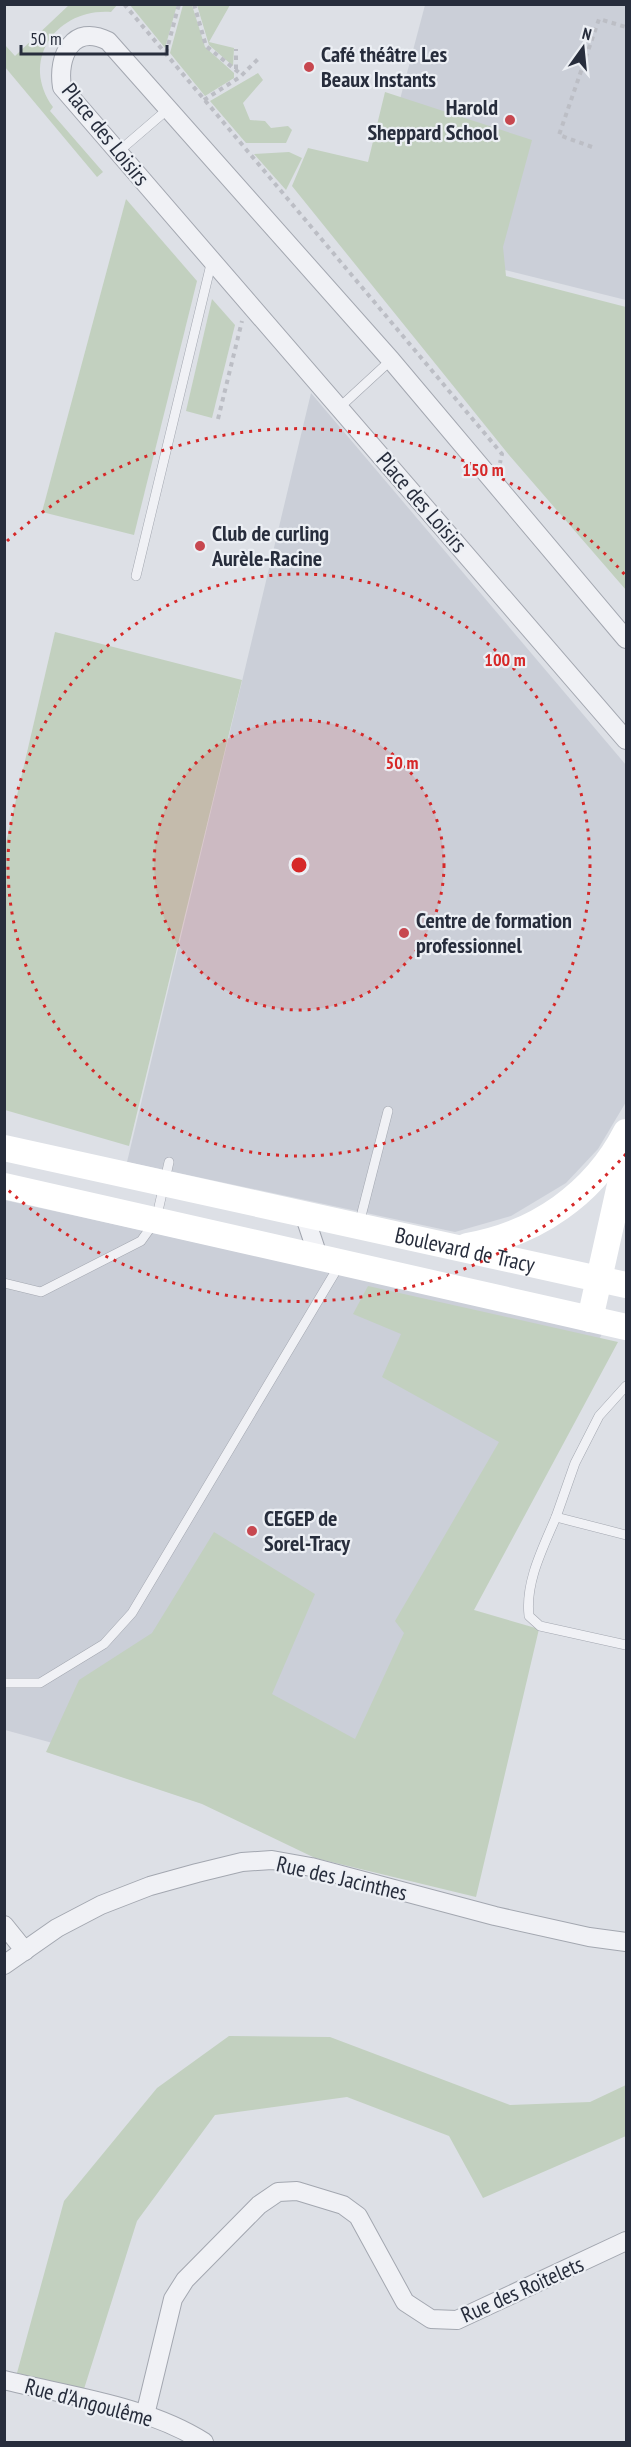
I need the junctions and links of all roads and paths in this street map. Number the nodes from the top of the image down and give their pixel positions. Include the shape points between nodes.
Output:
1 (124, 4) edge
2 (179, 4) edge
3 (194, 4) edge
4 (627, 27) edge
5 (236, 49) dead end
6 (166, 54) junction
7 (258, 60) dead end
8 (236, 70) junction
9 (242, 75) junction
10 (168, 109) junction
11 (592, 147) dead end
12 (118, 152) junction
13 (212, 260) junction
14 (247, 300) junction
15 (392, 360) junction
16 (340, 406) junction
17 (218, 419) dead end
18 (136, 576) dead end
19 (627, 639) edge
20 (627, 740) edge
21 (388, 1111) dead end
22 (627, 1132) edge
23 (4, 1148) edge
24 (627, 1158) edge
25 (167, 1172) junction
26 (4, 1186) edge
27 (304, 1214) junction
28 (156, 1220) junction
29 (359, 1226) junction
30 (460, 1247) junction
31 (330, 1259) junction
32 (599, 1278) junction
33 (4, 1283) edge
34 (627, 1285) edge
35 (590, 1320) junction
36 (627, 1327) edge
37 (627, 1386) edge
38 (556, 1517) junction
39 (627, 1535) edge
40 (627, 1644) edge
41 (4, 1683) edge
42 (4, 1925) edge
43 (627, 1941) edge
44 (25, 1951) junction
45 (4, 1965) edge
46 (627, 2241) edge
47 (4, 2380) edge
48 (145, 2415) junction
49 (204, 2442) edge

1 - 6 path
2 - 6 path
3 - 8 path via 207,46
4 - 11 path via 599,19 559,135
5 - 8 path
6 - 9 path via 204,100
7 - 9 path
8 - 9 path
10 - 12 lane
10 - 12 street, Place des Loisirs via 108,40 85,35 68,46 59,71 62,87
10 - 15 street, Place des Loisirs
12 - 13 street, Place des Loisirs
13 - 14 street, Place des Loisirs
13 - 18 lane
14 - 16 street, Place des Loisirs
14 - 17 path
15 - 16 lane
15 - 19 street, Place des Loisirs
16 - 20 street, Place des Loisirs
21 - 29 lane
22 - 30 street via 604,1169 568,1204 502,1238
23 - 25 street, Boulevard de Tracy
24 - 32 street
25 - 27 street, Boulevard de Tracy
25 - 28 lane
26 - 28 street, Boulevard de Tracy
27 - 29 street, Boulevard de Tracy
27 - 31 street
28 - 31 street, Boulevard de Tracy
28 - 33 lane via 141,1241 41,1292
29 - 30 street, Boulevard de Tracy
30 - 32 street, Boulevard de Tracy
31 - 35 street, Boulevard de Tracy
31 - 41 lane via 132,1613 104,1644 40,1683
32 - 34 street, Boulevard de Tracy
32 - 35 street
35 - 36 street, Boulevard de Tracy
37 - 38 lane via 598,1416 575,1463
38 - 39 lane
38 - 40 lane via 530,1584 529,1616 540,1626
42 - 44 street
43 - 44 street, Rue des Jacinthes via 503,1918 272,1860 242,1862 150,1886 66,1923
44 - 45 street, Rue des Jacinthes
46 - 48 street, Rue des Roitelets via 457,2320 431,2319 405,2302 358,2216 322,2196 278,2192 259,2205 193,2271 173,2299
47 - 48 street, Rue d'Angoulême
48 - 49 street, Rue d'Angoulême

